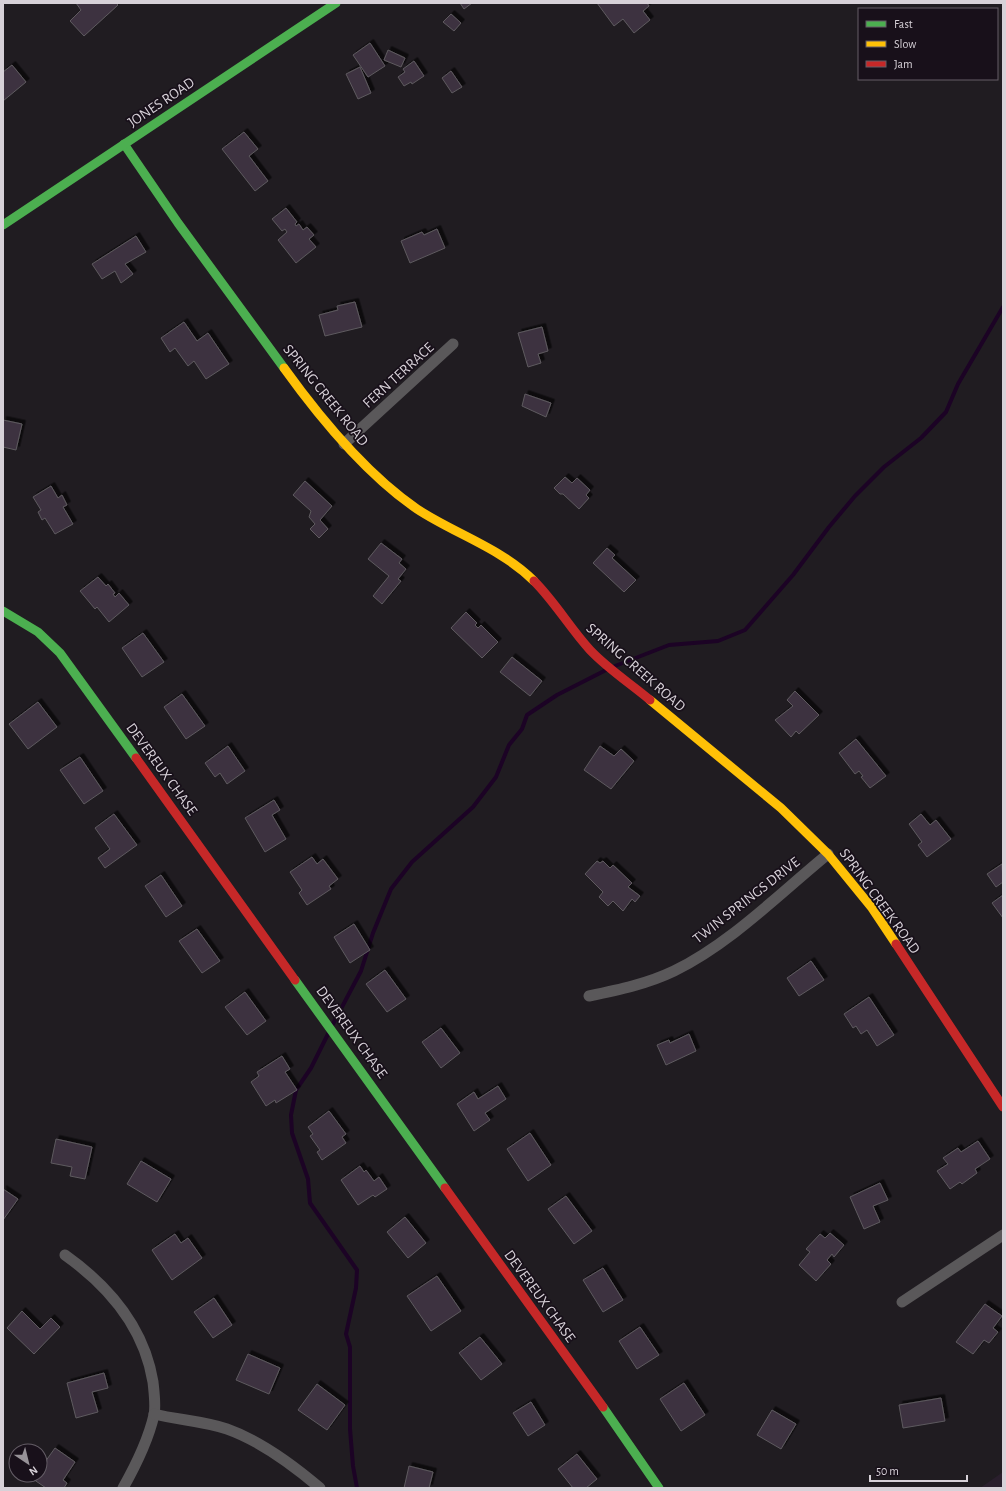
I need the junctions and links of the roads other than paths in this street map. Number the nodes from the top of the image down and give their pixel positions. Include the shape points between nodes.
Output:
1 (336, 3) edge
2 (124, 144) junction
3 (3, 225) edge
4 (453, 344) dead end
5 (344, 444) junction
6 (3, 611) edge
7 (828, 854) junction
8 (589, 996) dead end
9 (1003, 1107) edge
10 (1003, 1235) edge
11 (66, 1256) dead end
12 (902, 1302) dead end
13 (154, 1414) junction
14 (123, 1488) edge
15 (320, 1488) edge
16 (659, 1488) edge

1 - 2 street, JONES ROAD
2 - 3 street, JONES ROAD
2 - 5 street, SPRING CREEK ROAD via 300,391
4 - 5 street, FERN TERRACE
5 - 7 street, SPRING CREEK ROAD via 416,508 444,526 494,551 525,572 545,592 592,652 781,808
6 - 16 street, DEVEREUX CHASE via 38,632 60,653 332,1027
7 - 8 street, TWIN SPRINGS DRIVE via 730,935 698,958 646,982
7 - 9 street, SPRING CREEK ROAD via 872,908
10 - 12 street
11 - 13 street via 89,1272 113,1296 137,1333 150,1364 154,1388
13 - 14 street via 138,1461
13 - 15 street via 227,1429 255,1442 298,1469

